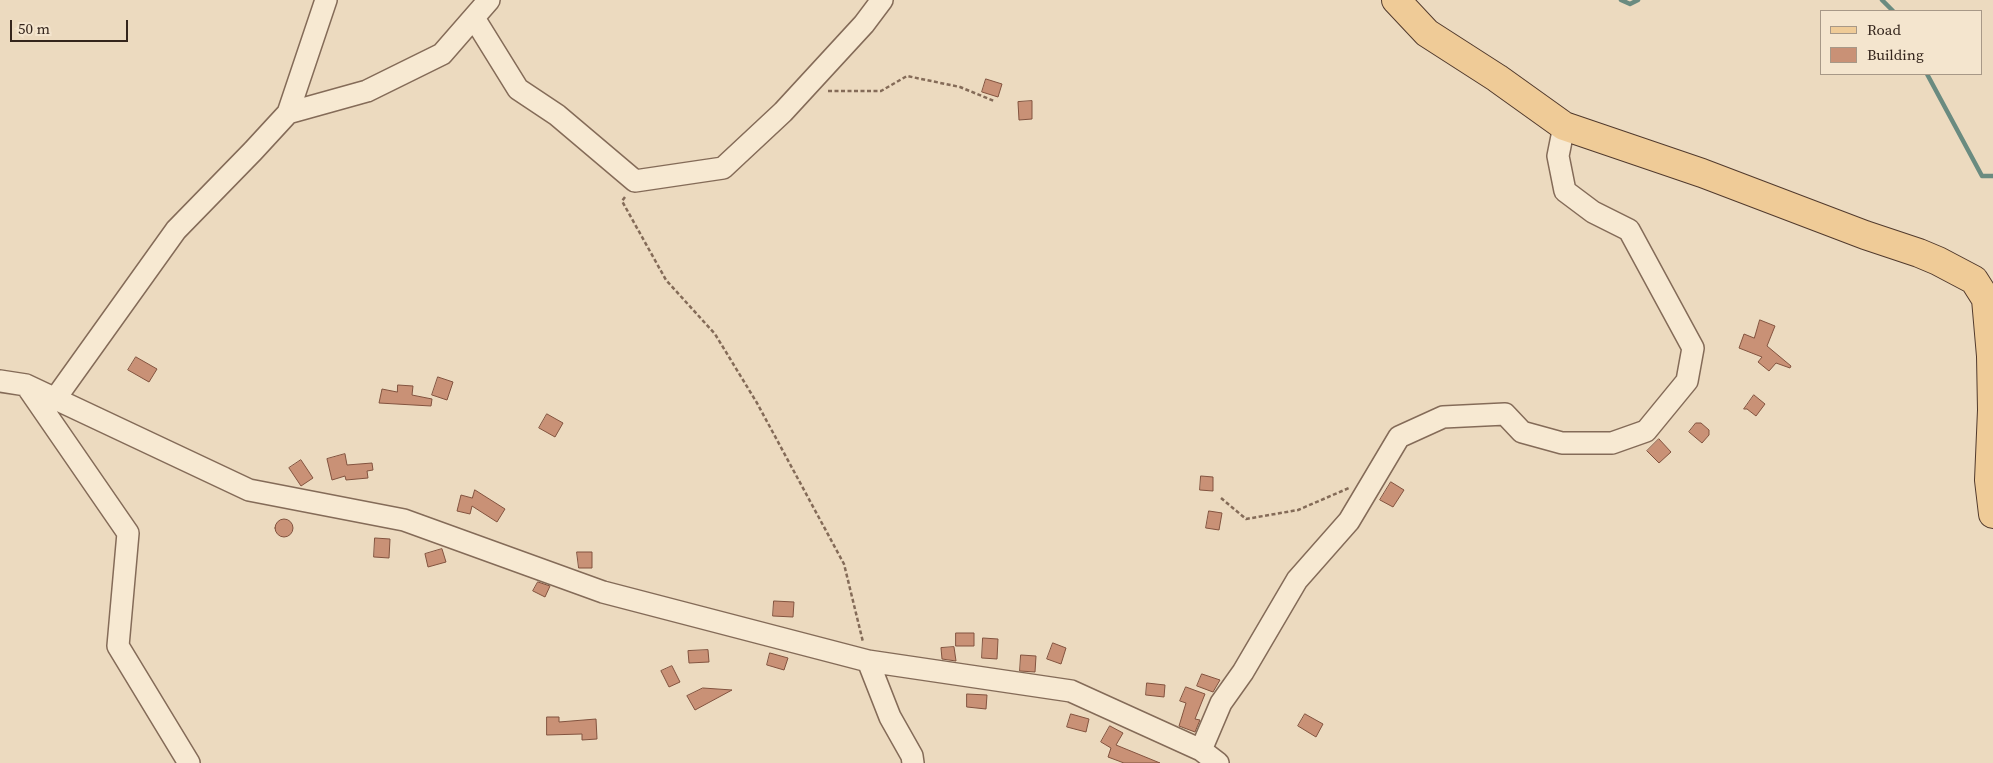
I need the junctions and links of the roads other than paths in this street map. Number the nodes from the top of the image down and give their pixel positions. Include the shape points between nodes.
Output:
1 (326, 0) edge
2 (489, 0) edge
3 (882, 0) edge
4 (1396, 0) edge
5 (474, 18) junction
6 (288, 113) junction
7 (1564, 126) junction
8 (0, 381) edge
9 (26, 385) junction
10 (55, 399) junction
11 (1993, 514) edge
12 (868, 661) junction
13 (1201, 750) junction
14 (189, 763) edge
15 (912, 763) edge
16 (1218, 763) edge

1 - 6 street
2 - 5 street
3 - 5 street via 783,112 723,168 635,181 557,115 518,89
4 - 7 main road via 1427,33
5 - 6 street via 442,54 367,91
6 - 10 street via 176,230
7 - 11 main road via 1919,253 1974,280 1986,299 1990,347 1989,480
7 - 13 street via 1558,156 1566,190 1593,212 1630,230 1693,348 1687,381 1646,431 1612,443 1562,443 1522,432 1505,414 1443,417 1399,437 1349,521 1297,580 1221,703
8 - 9 street
9 - 10 street
9 - 14 street via 128,533 118,646
10 - 12 street via 249,490 404,520 603,592
12 - 13 street via 1071,691
12 - 15 street via 890,717 912,756
13 - 16 street

